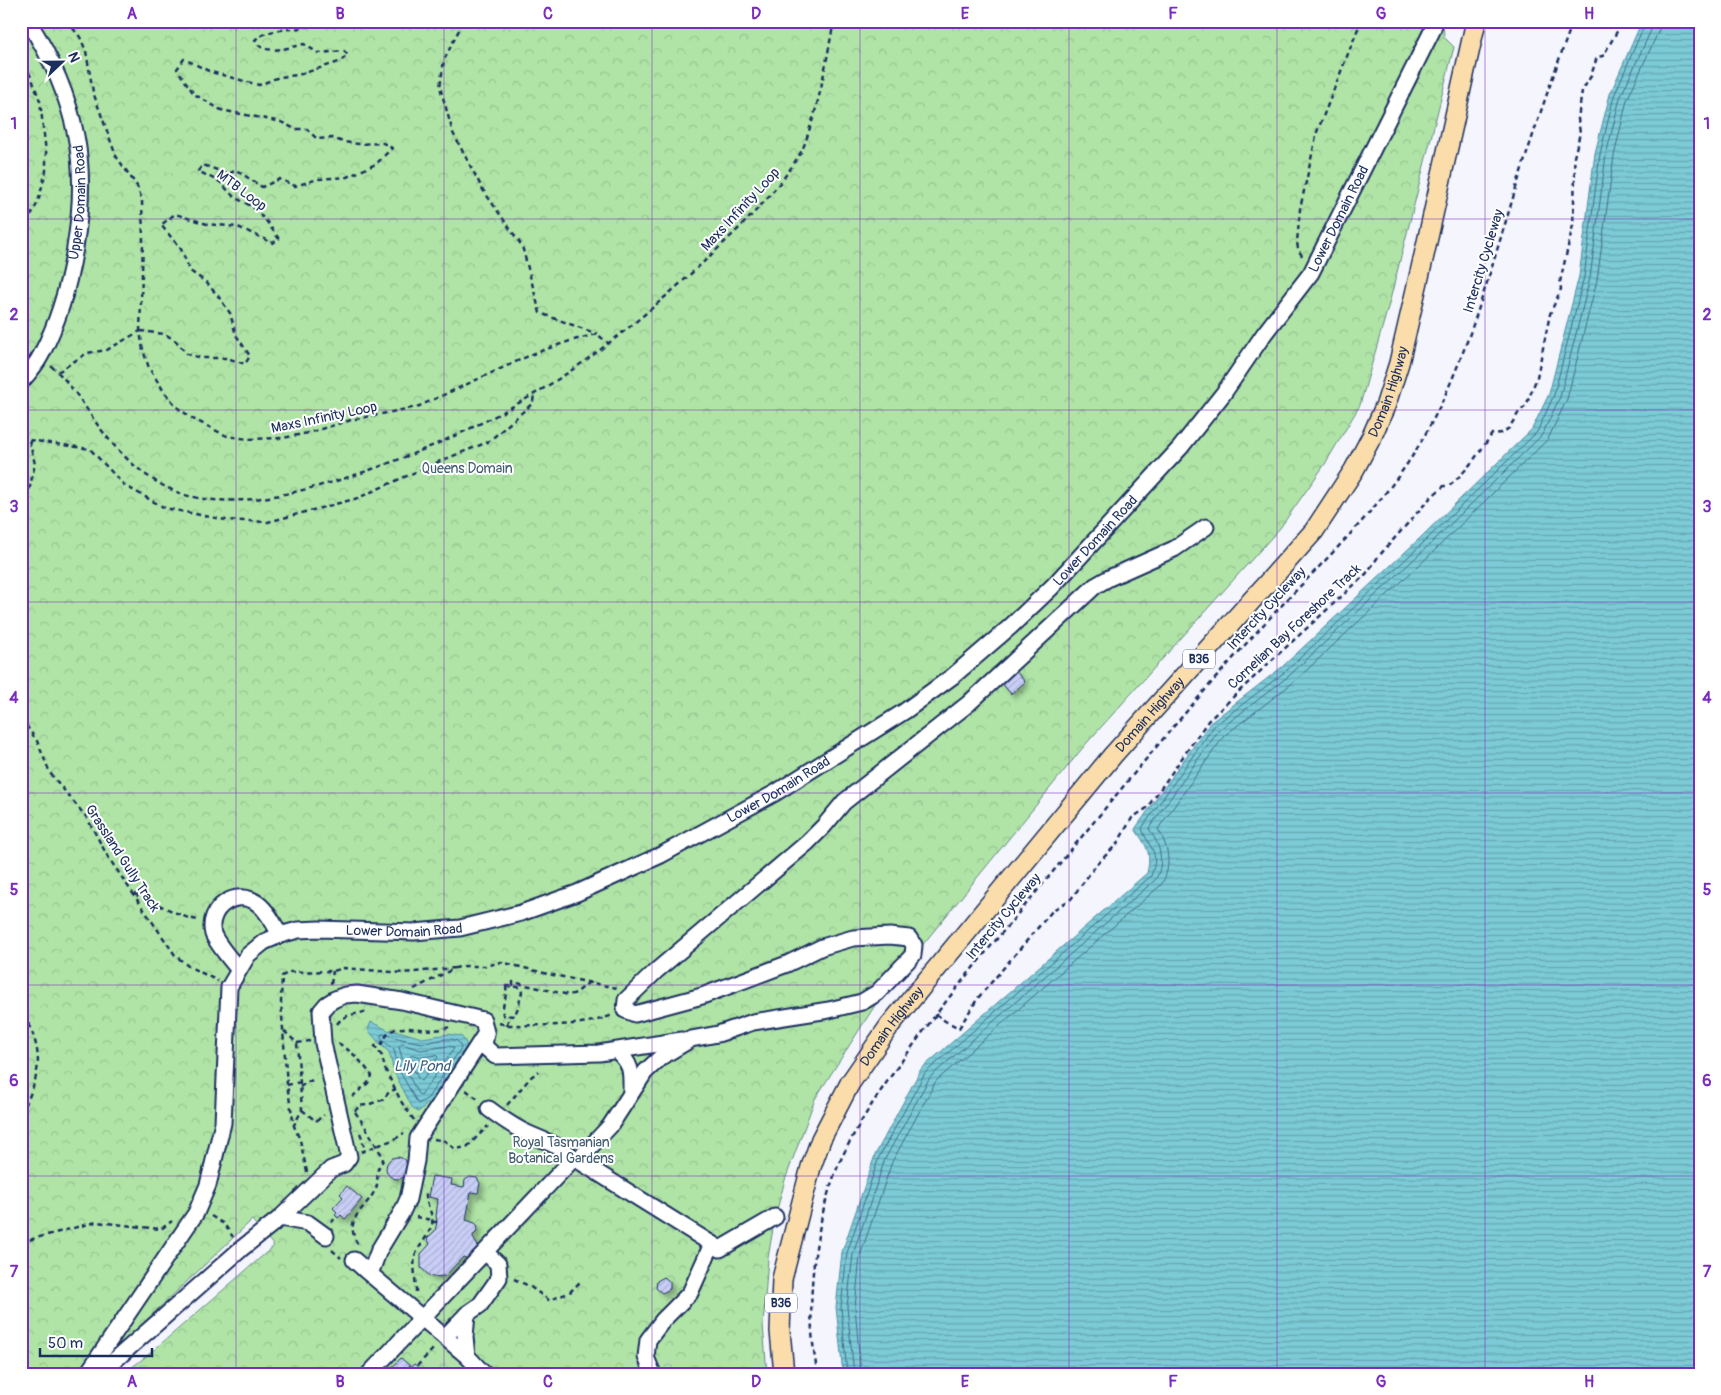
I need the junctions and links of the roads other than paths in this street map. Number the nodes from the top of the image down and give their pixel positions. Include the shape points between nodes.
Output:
1 (28, 21) edge
2 (1435, 21) edge
3 (1476, 21) edge
4 (21, 382) edge
5 (1206, 528) dead end
6 (280, 935) junction
7 (238, 970) junction
8 (485, 1026) junction
9 (691, 1039) junction
10 (617, 1051) junction
11 (631, 1093) junction
12 (493, 1112) road end
13 (576, 1159) junction
14 (775, 1217) dead end
15 (280, 1218) junction
16 (794, 1234) junction
17 (326, 1236) dead end
18 (712, 1244) junction
19 (354, 1251) road end
20 (485, 1252) junction
21 (370, 1274) junction
22 (467, 1314) junction
23 (419, 1316) junction
24 (445, 1337) junction
25 (467, 1356) junction
26 (86, 1374) edge
27 (99, 1374) edge
28 (370, 1374) edge
29 (484, 1374) edge
30 (653, 1374) edge
31 (784, 1374) edge
32 (795, 1374) edge

1 - 4 street, Upper Domain Road via 45,48 64,91 77,137 81,169 79,215 69,275 56,321 40,357
2 - 6 street, Lower Domain Road via 1311,273 1217,402 1180,448 1052,587 952,676 904,711 775,793 660,855 577,893 521,913 460,928 414,932 319,929
3 - 16 main road, Domain Highway / B36 via 1399,363 1386,404 1354,470 1314,531 1113,755 890,1024 850,1083 821,1139
5 - 9 street via 1174,549 1095,586 968,704 844,802 807,843 656,971 626,1000 625,1010 635,1014 702,996 787,964 822,947 854,938 909,938 914,945 913,955 877,993 862,1002 753,1022
6 - 7 street, Lower Domain Road via 264,942 248,955
6 - 7 street via 257,903 243,897 230,899 217,908 212,922 214,935
7 - 26 street, Lower Domain Road via 229,987 224,1123 208,1185 196,1213
8 - 10 street via 484,1046 496,1056
8 - 15 street via 402,1001 358,994 345,995 327,1004 321,1012 349,1157 344,1164 331,1169
8 - 21 street via 421,1127 408,1199 379,1250
9 - 10 street
9 - 11 street via 661,1057 645,1072
10 - 11 street via 626,1059 631,1073
11 - 13 street via 610,1126
12 - 13 street via 527,1133 561,1147
13 - 18 street
13 - 20 street
14 - 18 street via 720,1249
15 - 17 street via 308,1223
15 - 27 street
16 - 31 main road, Domain Highway / B36 via 782,1279 780,1331
16 - 32 main road, Domain Highway / B36 via 790,1331
18 - 30 street via 690,1293 648,1340 646,1357
19 - 21 street
20 - 22 street via 498,1264 499,1278 480,1305
20 - 23 street
21 - 23 street
22 - 24 street
22 - 25 street
23 - 24 street
23 - 28 street
24 - 25 street
25 - 29 street

